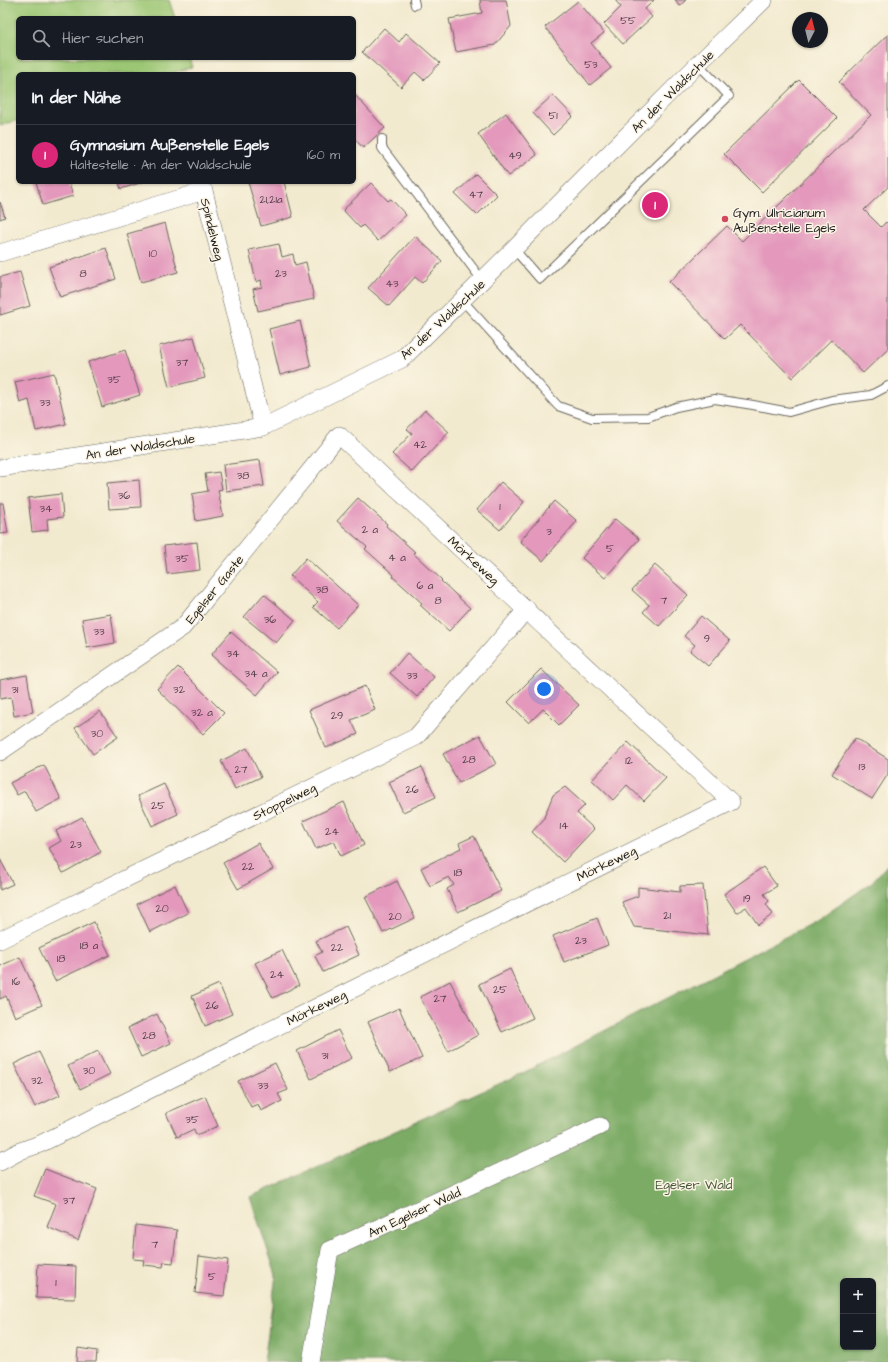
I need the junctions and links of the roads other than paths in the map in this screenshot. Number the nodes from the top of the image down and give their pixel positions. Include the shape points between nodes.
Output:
1 (764, 0) edge
2 (698, 64) junction
3 (382, 139) dead end
4 (514, 250) junction
5 (0, 253) edge
6 (482, 280) junction
7 (462, 300) junction
8 (888, 386) edge
9 (263, 427) junction
10 (339, 435) joint
11 (0, 468) edge
12 (527, 609) junction
13 (0, 752) edge
14 (0, 940) edge
15 (600, 1126) dead end
16 (0, 1162) edge
17 (311, 1362) edge

1 - 2 street, An der Waldschule
2 - 4 street, An der Waldschule
2 - 4 lane via 729,96 540,279
3 - 6 lane via 382,148
4 - 6 street, An der Waldschule
5 - 9 street, Spindelweg via 204,191
6 - 7 street, An der Waldschule
7 - 8 lane via 558,406 592,418 648,417 676,407 715,399 789,412 832,400 871,394
7 - 9 street, An der Waldschule via 402,358
9 - 11 street, An der Waldschule
10 - 12 street, Mörkeweg
10 - 13 street, Egelser Gaste via 183,627
12 - 14 street, Stoppelweg via 416,737
12 - 16 street, Mörkeweg via 731,802
15 - 17 street, Am Egelser Wald via 330,1250

